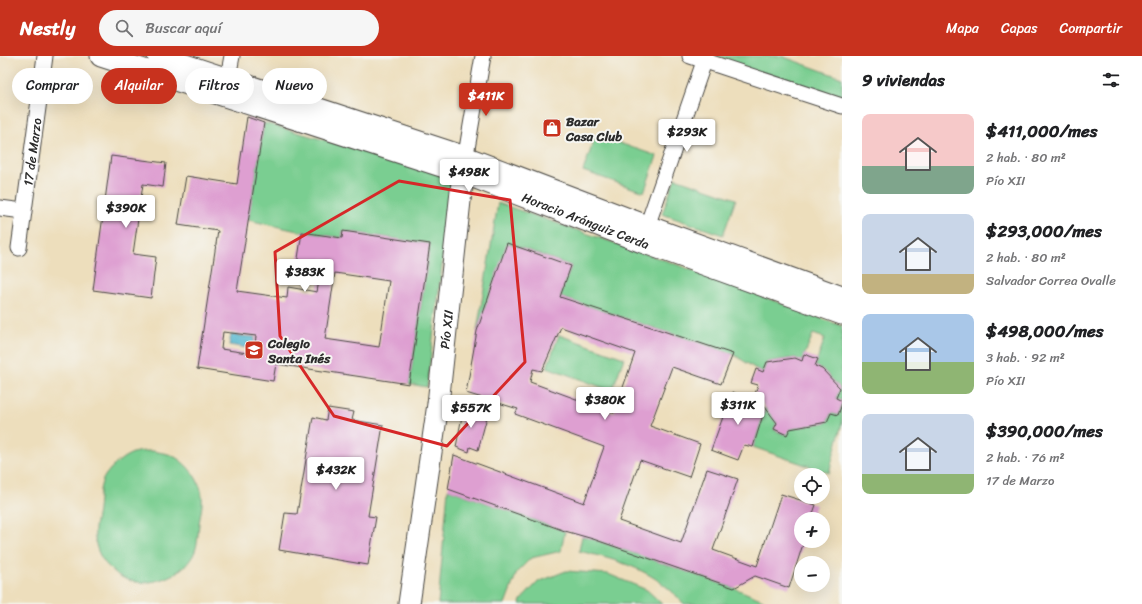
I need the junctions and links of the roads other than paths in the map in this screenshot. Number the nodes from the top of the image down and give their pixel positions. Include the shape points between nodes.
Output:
1 (45, 56) edge
2 (101, 56) edge
3 (158, 56) edge
4 (232, 56) edge
5 (484, 56) edge
6 (690, 56) edge
7 (706, 59) edge
8 (185, 68) edge
9 (230, 68) edge
10 (185, 77) edge
11 (254, 98) edge
12 (842, 106) edge
13 (464, 165) junction
14 (0, 208) edge
15 (23, 211) junction
16 (644, 234) junction
17 (19, 248) dead end
18 (842, 308) edge
19 (408, 604) edge

1 - 15 street, 17 de Marzo
2 - 10 street, Horacio Aránguiz Cerda
3 - 8 street, Horacio Aránguiz Cerda
4 - 9 street
5 - 13 street, Pío XII
6 - 7 street
7 - 12 street
7 - 16 street
11 - 13 street, Horacio Aránguiz Cerda via 352,138
13 - 16 street, Horacio Aránguiz Cerda
13 - 19 street, Pío XII via 438,404
14 - 15 street
15 - 17 street, 17 de Marzo
16 - 18 street, Horacio Aránguiz Cerda

